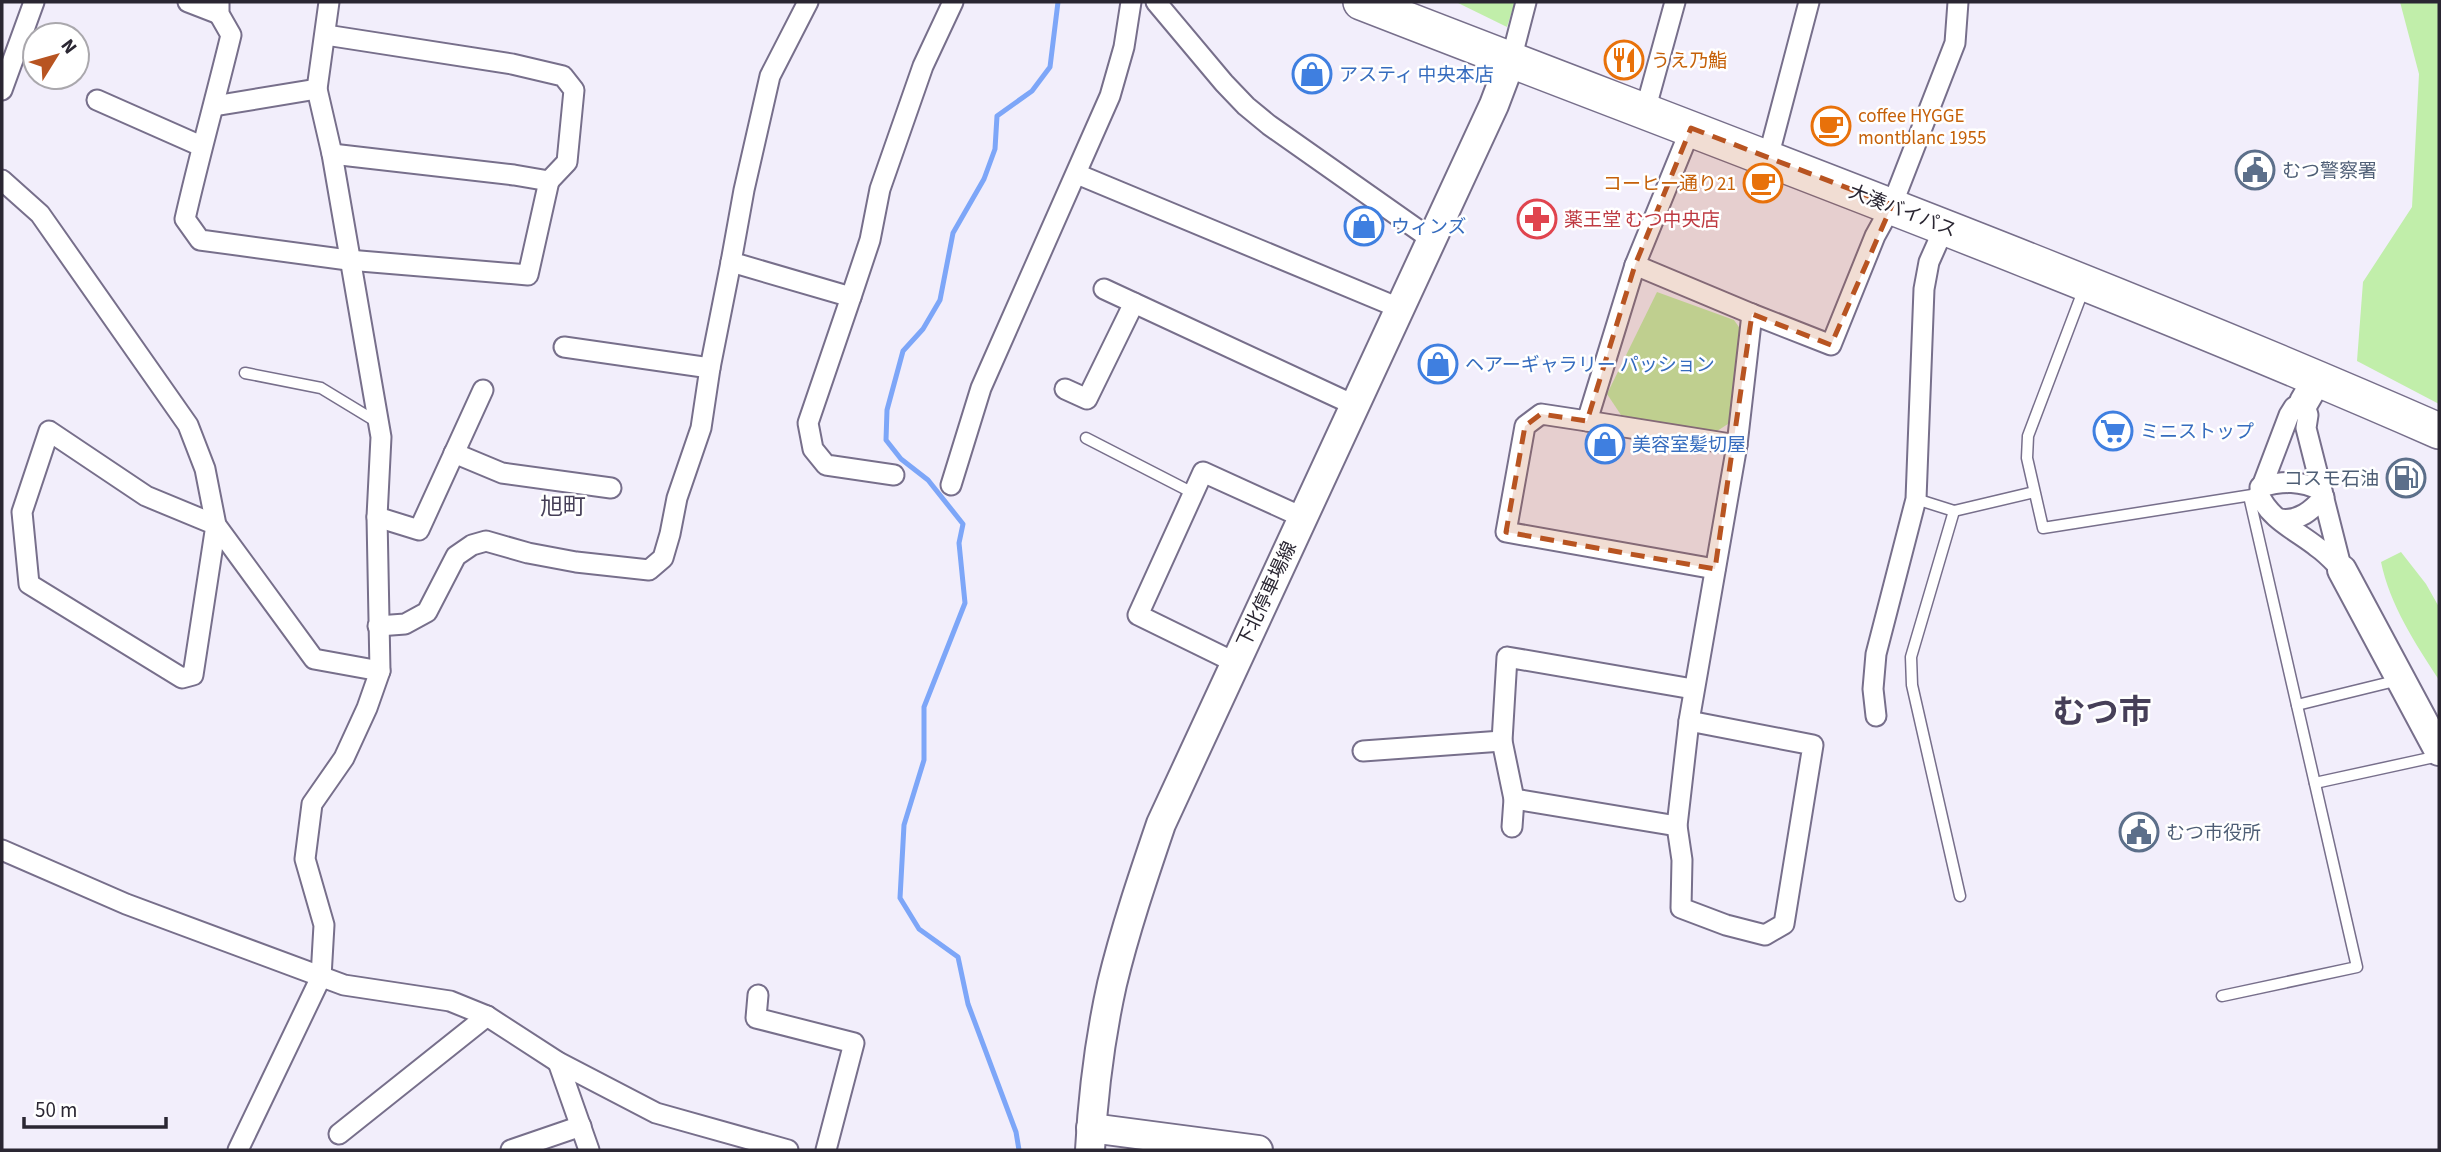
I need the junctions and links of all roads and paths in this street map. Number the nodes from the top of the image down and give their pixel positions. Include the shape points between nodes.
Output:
1 (188, 2) edge
2 (329, 2) edge
3 (808, 2) edge
4 (953, 2) edge
5 (1131, 2) edge
6 (1156, 2) edge
7 (1361, 2) edge
8 (1526, 2) edge
9 (1675, 2) edge
10 (1809, 2) edge
11 (1958, 2) edge
12 (31, 3) edge
13 (219, 8) edge
14 (326, 35) junction
15 (1511, 60) junction
16 (317, 89) junction
17 (2, 90) edge
18 (97, 100) dead end
19 (214, 106) junction
20 (1645, 111) junction
21 (1690, 128) junction
22 (201, 146) junction
23 (332, 155) junction
24 (1768, 158) junction
25 (1077, 174) junction
26 (2, 180) edge
27 (549, 181) junction
28 (1892, 205) junction
29 (1945, 226) junction
30 (1431, 239) junction
31 (348, 260) junction
32 (731, 262) junction
33 (1635, 265) junction
34 (2086, 284) junction
35 (1104, 289) dead end
36 (851, 297) junction
37 (1134, 303) junction
38 (1399, 309) junction
39 (1752, 314) junction
40 (564, 347) dead end
41 (710, 368) junction
42 (246, 373) dead end
43 (1065, 389) dead end
44 (483, 390) dead end
45 (2311, 390) junction
46 (1354, 405) junction
47 (1587, 421) junction
48 (379, 423) junction
49 (2439, 431) edge
50 (1086, 438) dead end
51 (1737, 444) junction
52 (454, 453) junction
53 (894, 475) dead end
54 (951, 485) dead end
55 (611, 488) dead end
56 (2034, 492) junction
57 (1193, 493) junction
58 (2256, 493) junction
59 (2323, 494) junction
60 (1916, 499) junction
61 (1954, 511) junction
62 (376, 517) junction
63 (1302, 517) junction
64 (2280, 519) junction
65 (216, 525) junction
66 (1715, 569) junction
67 (2342, 570) junction
68 (378, 626) junction
69 (1234, 662) junction
70 (380, 671) junction
71 (2400, 680) junction
72 (1693, 689) junction
73 (2297, 705) junction
74 (1876, 716) dead end
75 (1689, 721) junction
76 (1502, 741) junction
77 (1363, 751) dead end
78 (2439, 754) edge
79 (2315, 783) junction
80 (1514, 799) junction
81 (1677, 826) junction
82 (1512, 827) dead end
83 (2, 850) edge
84 (1960, 895) dead end
85 (321, 977) junction
86 (758, 995) dead end
87 (2222, 996) dead end
88 (486, 1016) junction
89 (558, 1062) junction
90 (581, 1126) junction
91 (339, 1134) dead end
92 (1090, 1139) edge
93 (238, 1150) edge
94 (511, 1150) edge
95 (589, 1150) edge
96 (789, 1150) edge
97 (826, 1150) edge
98 (1258, 1150) edge

1 - 13 street
2 - 14 street
3 - 32 street via 770,76
4 - 36 street via 923,66 880,189 870,240
5 - 25 street via 1110,96
6 - 30 street via 1246,106
7 - 15 highway, 大湊バイパス
8 - 15 street
9 - 20 street
10 - 24 street
11 - 28 street via 1955,43
12 - 17 street
13 - 19 street via 231,35
14 - 16 street
14 - 27 street via 563,76 574,90 567,162
15 - 20 highway, 大湊バイパス
15 - 30 main road, 下北停車場線
16 - 19 street
16 - 23 street
18 - 22 street
19 - 22 street
20 - 21 highway, 大湊バイパス
21 - 24 highway, 大湊バイパス
21 - 33 street
22 - 31 street via 185,219 200,240
23 - 27 street
23 - 31 street
24 - 28 highway, 大湊バイパス
25 - 38 street
25 - 54 street via 981,388
26 - 65 street via 40,214 188,425 205,469
27 - 31 street via 528,275
28 - 29 highway, 大湊バイパス
28 - 39 street via 1831,345
29 - 34 highway, 大湊バイパス
29 - 60 street via 1929,262 1924,289
30 - 38 main road, 下北停車場線
31 - 48 street
32 - 36 street
32 - 41 street
33 - 39 street
33 - 47 street
34 - 45 highway, 大湊バイパス
34 - 56 lane via 2028,436
35 - 37 street
36 - 53 street via 808,423 813,449 825,465
37 - 43 street via 1087,398
37 - 46 street
38 - 46 main road, 下北停車場線
39 - 51 street
40 - 41 street
41 - 68 street via 701,428 677,498 667,546 663,558 649,570 576,562 486,541 456,556 427,611 404,624
42 - 48 lane via 321,388
44 - 52 street
45 - 49 highway, 大湊バイパス
45 - 58 street via 2289,415
45 - 59 street via 2306,428
46 - 63 main road, 下北停車場線
47 - 51 street
47 - 66 street via 1541,414 1525,426 1506,532
48 - 62 street
50 - 57 lane
51 - 66 street
52 - 55 street via 502,473
52 - 62 street via 419,530
56 - 58 lane via 2043,528
56 - 61 lane
57 - 63 street via 1202,472
57 - 69 street via 1139,615
58 - 59 street via 2288,481
58 - 64 street
58 - 73 lane
59 - 64 street via 2307,513
59 - 67 street
60 - 61 lane
60 - 74 street via 1875,654
61 - 84 lane via 1911,657 1912,685
62 - 68 street
63 - 69 main road, 下北停車場線
64 - 67 street
65 - 65 street via 146,496 49,431 22,512 29,584 182,678 193,676
65 - 70 street via 314,659
66 - 72 street
67 - 71 main road
68 - 70 street
69 - 92 main road, 下北停車場線 via 1161,824 1135,900 1112,986
70 - 85 street via 344,758 312,804 305,859 324,925
71 - 73 lane
71 - 78 main road
72 - 75 street
72 - 76 street via 1507,657
73 - 79 lane
75 - 81 street
75 - 81 street via 1814,745 1784,924 1765,935 1681,908
76 - 77 street
76 - 80 street
78 - 79 lane
79 - 87 lane via 2357,967
80 - 81 street
80 - 82 street
83 - 85 street via 126,904
85 - 88 street via 344,985 450,1001
85 - 93 street
86 - 97 street via 756,1018 853,1043
88 - 89 street
88 - 91 street
89 - 90 street
89 - 96 street via 656,1112
90 - 94 street
90 - 95 street
92 - 98 main road

